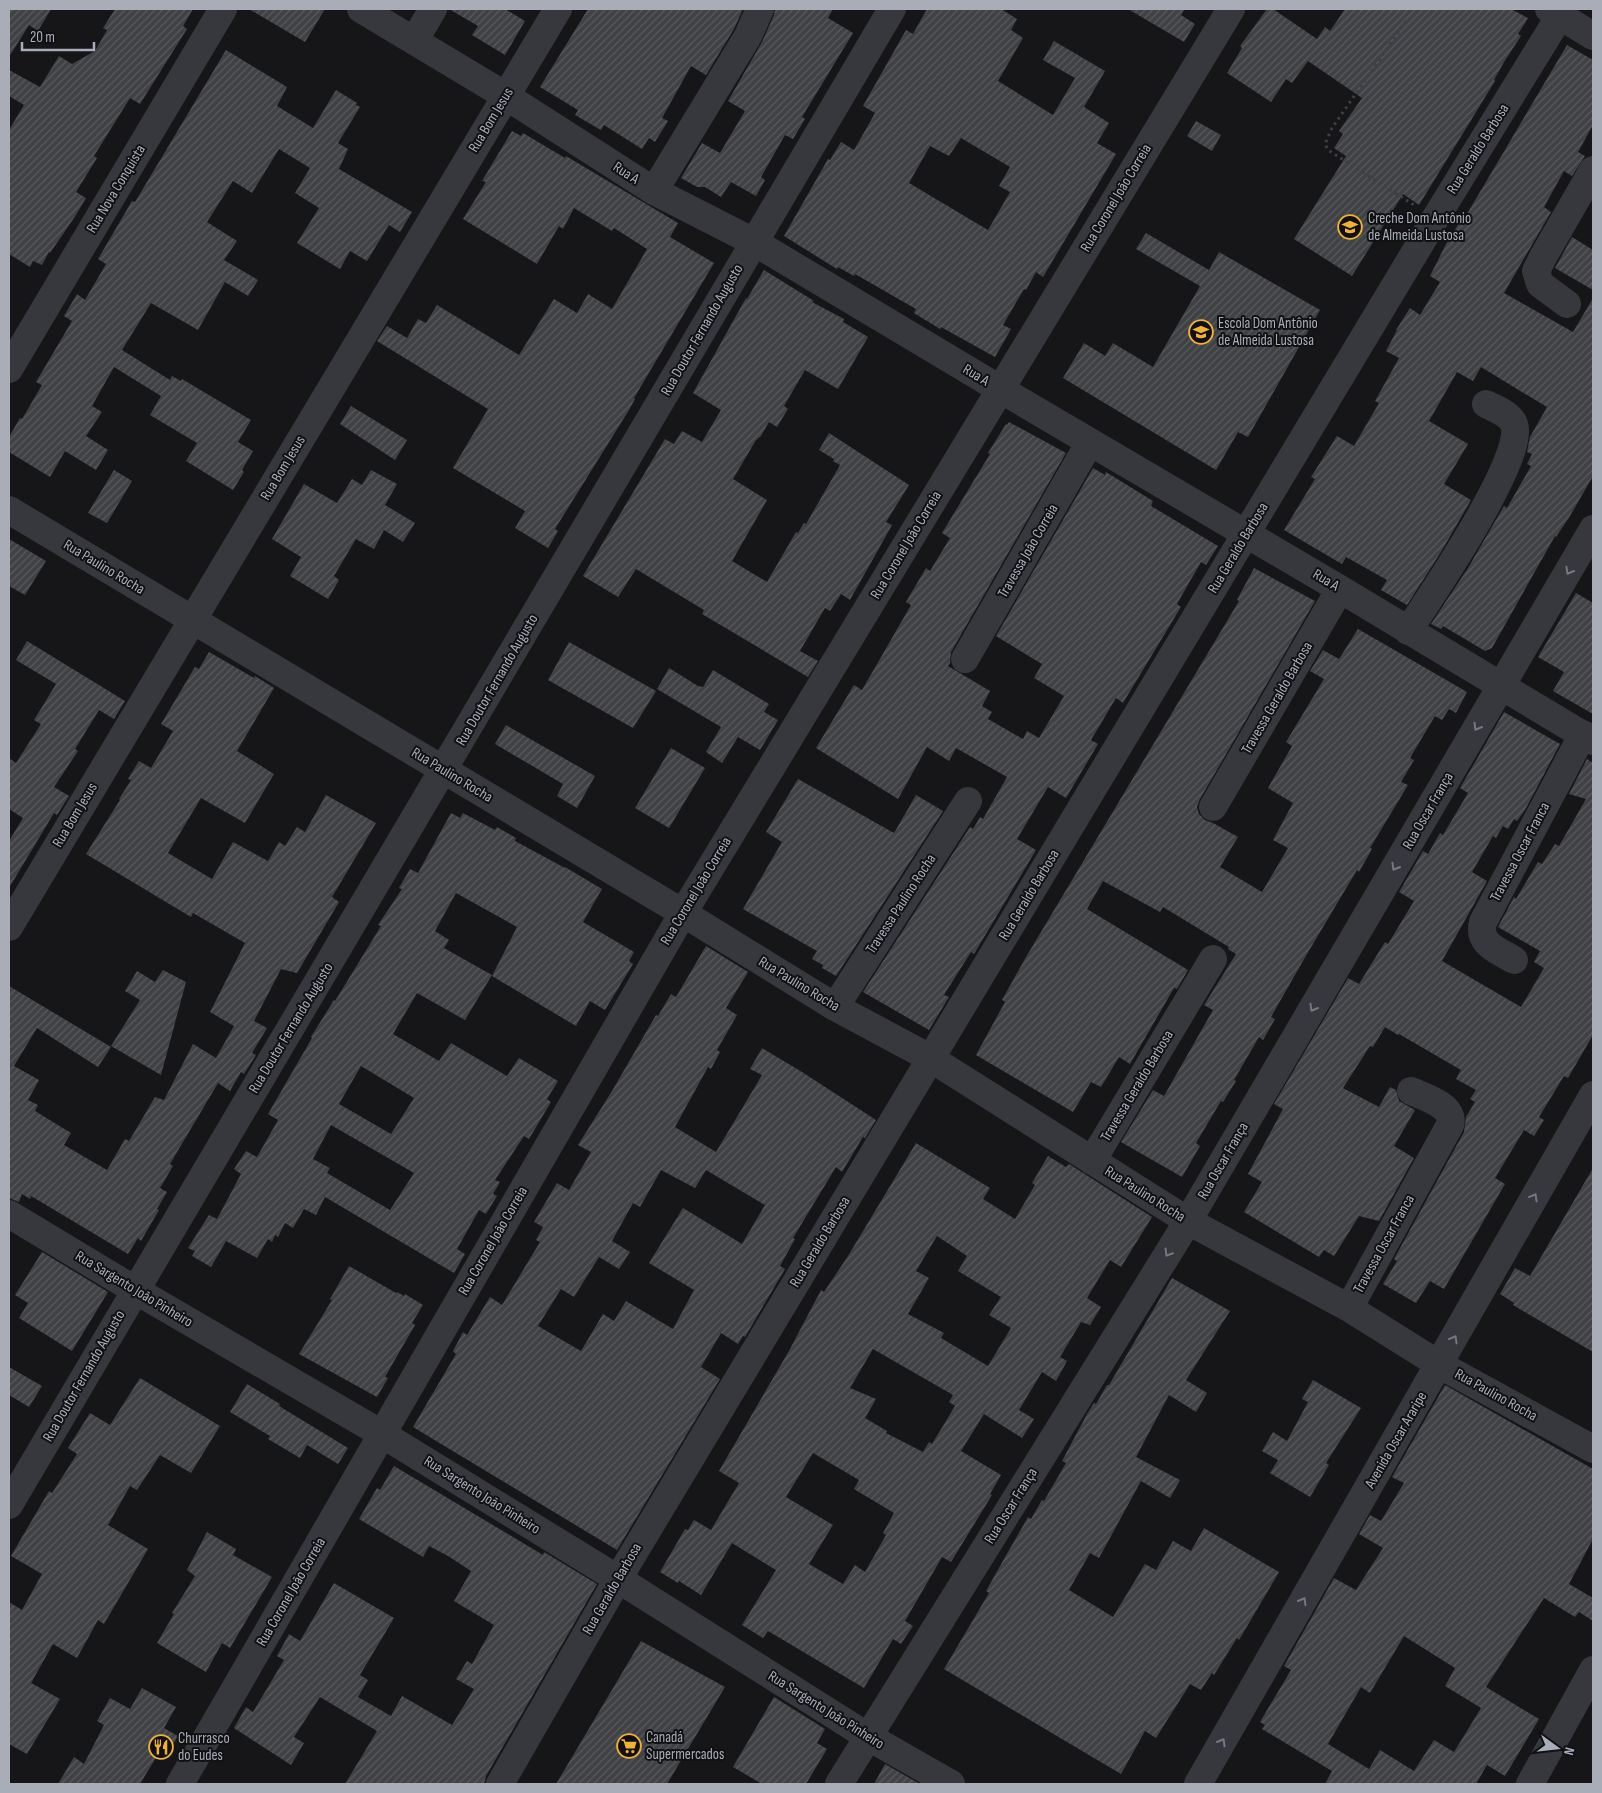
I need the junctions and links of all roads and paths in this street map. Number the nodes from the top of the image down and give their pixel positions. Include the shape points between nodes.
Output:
1 (223, 9) edge
2 (360, 9) edge
3 (433, 9) edge
4 (558, 9) edge
5 (760, 9) edge
6 (892, 9) edge
7 (1231, 9) edge
8 (1558, 11) edge
9 (1406, 21) dead end
10 (1593, 36) edge
11 (414, 41) junction
12 (506, 96) junction
13 (1593, 170) edge
14 (654, 191) junction
15 (1435, 219) junction
16 (754, 242) junction
17 (1567, 304) dead end
18 (9, 369) edge
19 (1000, 389) junction
20 (1486, 404) dead end
21 (1090, 442) junction
22 (9, 510) edge
23 (1593, 529) edge
24 (1247, 534) junction
25 (1340, 589) junction
26 (193, 619) junction
27 (1408, 631) junction
28 (965, 659) dead end
29 (1501, 685) junction
30 (1588, 738) edge
31 (444, 770) junction
32 (968, 801) dead end
33 (1213, 807) dead end
34 (682, 913) junction
35 (9, 927) edge
36 (1213, 959) dead end
37 (1514, 960) dead end
38 (835, 1007) junction
39 (930, 1058) junction
40 (1411, 1091) dead end
41 (1592, 1099) edge
42 (1092, 1161) junction
43 (9, 1214) edge
44 (1188, 1221) junction
45 (135, 1290) junction
46 (1349, 1308) junction
47 (1440, 1364) junction
48 (382, 1434) junction
49 (1593, 1449) edge
50 (9, 1504) edge
51 (618, 1579) junction
52 (1593, 1670) edge
53 (867, 1736) junction
54 (180, 1784) edge
55 (500, 1784) edge
56 (839, 1784) edge
57 (952, 1784) edge
58 (1198, 1784) edge
59 (1530, 1784) edge

1 - 18 street, Rua Nova Conquista
2 - 11 street, Rua A
3 - 11 street
4 - 12 street, Rua Bom Jesus
5 - 14 street via 748,36
6 - 16 street, Rua Doutor Fernando Augusto
7 - 19 street, Rua Coronel João Correia
8 - 10 street
8 - 15 street, Rua Geraldo Barbosa
9 - 15 path via 1332,128 1325,144 1328,150
11 - 12 street, Rua A
12 - 14 street, Rua A
12 - 26 street, Rua Bom Jesus
13 - 17 street via 1536,271 1540,284
14 - 16 street, Rua A
15 - 24 street, Rua Geraldo Barbosa
16 - 19 street, Rua A
16 - 31 street, Rua Doutor Fernando Augusto
19 - 21 street, Rua A
19 - 34 street, Rua Coronel João Correia
20 - 27 street via 1507,415 1514,424 1512,449 1500,478 1453,564
21 - 24 street, Rua A
21 - 28 street, Travessa João Correia
22 - 26 street, Rua Paulino Rocha
23 -> 29 street, Rua Oscar França
24 - 25 street, Rua A
24 - 39 street, Rua Geraldo Barbosa
25 - 27 street, Rua A
25 - 33 street, Travessa Geraldo Barbosa
26 - 31 street, Rua Paulino Rocha
26 - 35 street, Rua Bom Jesus
27 - 29 street, Rua A
29 - 30 street, Rua A
29 -> 44 street, Rua Oscar França
30 - 37 street, Travessa Oscar Franca via 1483,922 1483,938
31 - 34 street, Rua Paulino Rocha
31 - 45 street, Rua Doutor Fernando Augusto
32 - 38 street, Travessa Paulino Rocha
34 - 38 street, Rua Paulino Rocha
34 - 48 street, Rua Coronel João Correia
36 - 42 street, Travessa Geraldo Barbosa
38 - 39 street, Rua Paulino Rocha
39 - 42 street, Rua Paulino Rocha
39 - 51 street, Rua Geraldo Barbosa
40 - 46 street, Travessa Oscar Franca via 1444,1108 1452,1120
47 -> 41 street, Avenida Oscar Araripe
42 - 44 street, Rua Paulino Rocha
43 - 45 street, Rua Sargento João Pinheiro
44 - 46 street, Rua Paulino Rocha
44 -> 53 street, Rua Oscar França
45 - 48 street, Rua Sargento João Pinheiro
45 - 50 street, Rua Doutor Fernando Augusto
46 - 47 street, Rua Paulino Rocha
47 - 49 street, Rua Paulino Rocha
58 -> 47 street, Avenida Oscar Araripe
48 - 51 street, Rua Sargento João Pinheiro
48 - 54 street, Rua Coronel João Correia
51 - 53 street, Rua Sargento João Pinheiro
51 - 55 street, Rua Geraldo Barbosa
52 - 59 street
53 - 56 street, Rua Oscar França
53 - 57 street, Rua Sargento João Pinheiro

